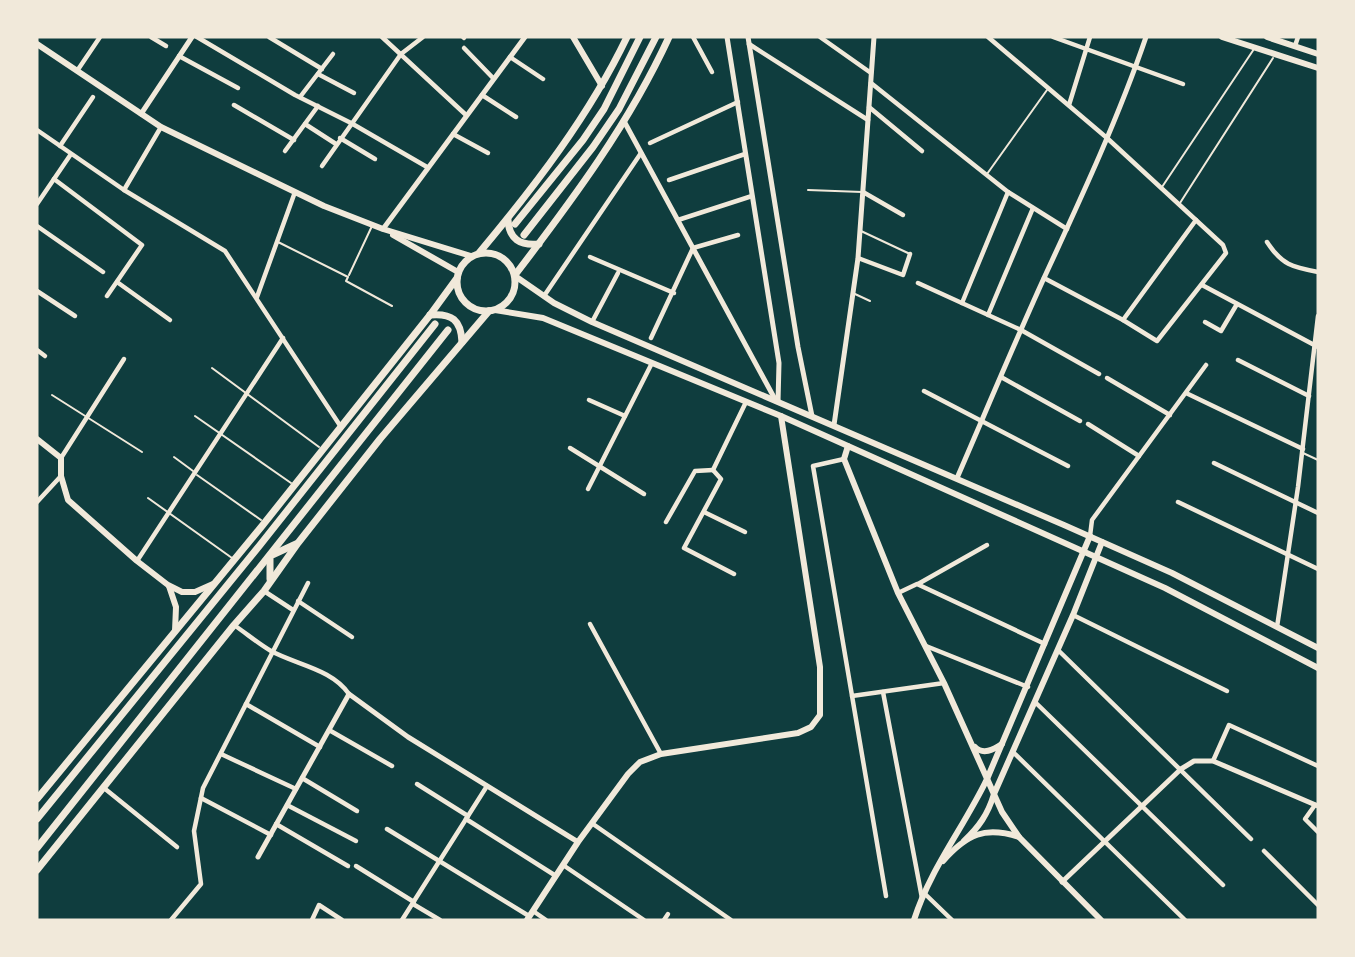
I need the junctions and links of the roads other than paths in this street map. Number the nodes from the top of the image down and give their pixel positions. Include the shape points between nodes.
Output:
1 (100, 37) edge
2 (151, 37) edge
3 (194, 37) edge
4 (269, 37) edge
5 (382, 37) edge
6 (424, 37) edge
7 (525, 37) edge
8 (626, 37) edge
9 (640, 37) edge
10 (656, 37) edge
11 (669, 37) edge
12 (694, 37) edge
13 (727, 37) edge
14 (748, 37) edge
15 (820, 37) edge
16 (874, 37) edge
17 (988, 37) edge
18 (1053, 37) edge
19 (1090, 37) edge
20 (1146, 37) edge
21 (1222, 37) edge
22 (1267, 37) edge
23 (1298, 37) edge
24 (576, 38) edge
25 (37, 44) edge
26 (749, 44) junction
27 (166, 46) dead end
28 (1295, 46) junction
29 (1255, 47) junction
30 (464, 48) dead end
31 (1086, 49) junction
32 (332, 54) dead end
33 (401, 54) junction
34 (1276, 54) junction
35 (1318, 54) edge
36 (179, 57) junction
37 (510, 57) junction
38 (1136, 67) junction
39 (1318, 68) edge
40 (77, 71) junction
41 (320, 71) junction
42 (712, 72) dead end
43 (871, 72) junction
44 (493, 78) junction
45 (543, 79) dead end
46 (871, 83) junction
47 (1183, 84) dead end
48 (602, 86) junction
49 (238, 88) dead end
50 (1048, 88) junction
51 (354, 93) dead end
52 (481, 95) junction
53 (93, 97) dead end
54 (300, 97) junction
55 (739, 102) junction
56 (234, 105) dead end
57 (1069, 105) junction
58 (318, 106) junction
59 (869, 107) junction
60 (141, 114) junction
61 (466, 115) junction
62 (516, 117) dead end
63 (868, 120) junction
64 (351, 123) junction
65 (625, 123) junction
66 (305, 124) junction
67 (161, 127) junction
68 (37, 130) edge
69 (452, 133) junction
70 (340, 138) junction
71 (1107, 138) junction
72 (294, 140) junction
73 (650, 143) dead end
74 (336, 144) junction
75 (60, 146) junction
76 (285, 151) dead end
77 (922, 151) dead end
78 (488, 153) dead end
79 (641, 153) junction
80 (71, 154) junction
81 (746, 154) junction
82 (376, 159) dead end
83 (322, 166) dead end
84 (427, 167) junction
85 (987, 175) junction
86 (54, 179) junction
87 (669, 180) dead end
88 (1161, 188) junction
89 (124, 190) junction
90 (808, 190) dead end
91 (295, 192) junction
92 (863, 192) junction
93 (1008, 192) junction
94 (752, 196) junction
95 (37, 203) edge
96 (1179, 204) junction
97 (1032, 208) junction
98 (903, 215) dead end
99 (678, 220) junction
100 (1196, 220) junction
101 (511, 221) junction
102 (373, 225) junction
103 (37, 226) edge
104 (383, 229) junction
105 (1067, 229) junction
106 (860, 230) junction
107 (524, 235) dead end
108 (738, 235) dead end
109 (278, 242) junction
110 (1267, 242) dead end
111 (539, 244) junction
112 (693, 248) junction
113 (911, 254) joint
114 (475, 255) junction
115 (590, 257) dead end
116 (858, 258) junction
117 (103, 272) dead end
118 (1318, 272) edge
119 (618, 273) dead end
120 (458, 275) junction
121 (515, 276) junction
122 (348, 277) junction
123 (1044, 278) junction
124 (117, 282) junction
125 (918, 283) dead end
126 (1201, 285) junction
127 (37, 291) edge
128 (674, 293) junction
129 (854, 293) junction
130 (107, 296) dead end
131 (544, 296) junction
132 (257, 298) junction
133 (870, 301) dead end
134 (962, 303) junction
135 (1237, 304) junction
136 (392, 306) dead end
137 (492, 310) junction
138 (988, 315) junction
139 (75, 316) dead end
140 (430, 316) junction
141 (1318, 316) edge
142 (170, 320) dead end
143 (1122, 320) junction
144 (592, 322) junction
145 (1205, 323) dead end
146 (435, 324) dead end
147 (448, 330) dead end
148 (1021, 330) junction
149 (283, 338) junction
150 (651, 338) dead end
151 (462, 342) junction
152 (1317, 346) edge
153 (37, 350) edge
154 (45, 356) dead end
155 (124, 359) dead end
156 (1238, 360) dead end
157 (652, 363) junction
158 (1206, 365) dead end
159 (212, 368) dead end
160 (1098, 374) dead end
161 (1001, 377) junction
162 (1107, 378) dead end
163 (924, 391) dead end
164 (1186, 393) junction
165 (247, 394) junction
166 (52, 395) dead end
167 (1309, 397) junction
168 (589, 400) dead end
169 (746, 401) junction
170 (777, 401) junction
171 (625, 415) junction
172 (1170, 415) junction
173 (195, 416) dead end
174 (781, 416) junction
175 (812, 416) junction
176 (87, 417) junction
177 (1080, 421) dead end
178 (982, 422) junction
179 (1088, 424) dead end
180 (834, 425) junction
181 (341, 427) junction
182 (221, 434) junction
183 (37, 439) edge
184 (848, 446) junction
185 (570, 448) dead end
186 (323, 450) junction
187 (1303, 450) junction
188 (142, 452) dead end
189 (1139, 456) junction
190 (174, 457) dead end
191 (61, 458) junction
192 (844, 459) junction
193 (1318, 460) edge
194 (1214, 463) dead end
195 (600, 465) junction
196 (1069, 466) dead end
197 (713, 470) junction
198 (196, 473) junction
199 (61, 476) junction
200 (957, 478) junction
201 (294, 486) junction
202 (588, 489) dead end
203 (644, 494) dead end
204 (148, 498) dead end
205 (37, 502) edge
206 (1178, 502) dead end
207 (1296, 502) junction
208 (704, 512) junction
209 (170, 513) junction
210 (1318, 513) edge
211 (666, 522) dead end
212 (263, 524) junction
213 (745, 532) dead end
214 (1090, 536) junction
215 (1102, 542) junction
216 (298, 543) junction
217 (260, 545) junction
218 (987, 545) dead end
219 (1084, 552) junction
220 (270, 556) junction
221 (1288, 556) junction
222 (1096, 557) junction
223 (236, 558) junction
224 (137, 561) junction
225 (1318, 569) edge
226 (734, 574) dead end
227 (270, 580) junction
228 (215, 583) junction
229 (308, 583) dead end
230 (917, 584) junction
231 (168, 585) junction
232 (264, 591) junction
233 (898, 593) junction
234 (298, 601) junction
235 (293, 610) junction
236 (1073, 615) junction
237 (590, 624) dead end
238 (234, 625) junction
239 (1277, 627) junction
240 (175, 632) junction
241 (352, 637) dead end
242 (1046, 644) junction
243 (925, 646) junction
244 (1318, 648) edge
245 (1058, 650) junction
246 (272, 652) junction
247 (1318, 668) edge
248 (944, 684) junction
249 (1028, 687) junction
250 (1227, 691) dead end
251 (883, 692) junction
252 (349, 694) junction
253 (851, 696) junction
254 (1034, 702) junction
255 (246, 704) junction
256 (329, 730) junction
257 (971, 743) junction
258 (1004, 743) junction
259 (320, 747) junction
260 (1013, 751) junction
261 (221, 754) junction
262 (661, 754) junction
263 (1213, 761) junction
264 (392, 766) dead end
265 (1318, 766) edge
266 (1181, 769) junction
267 (302, 778) junction
268 (987, 779) junction
269 (417, 784) dead end
270 (487, 786) junction
271 (103, 788) junction
272 (296, 789) junction
273 (993, 794) junction
274 (201, 798) junction
275 (37, 799) edge
276 (287, 805) junction
277 (1143, 806) junction
278 (1317, 806) edge
279 (357, 811) dead end
280 (467, 818) junction
281 (37, 819) edge
282 (276, 824) junction
283 (593, 824) junction
284 (387, 830) dead end
285 (1318, 832) edge
286 (271, 835) junction
287 (1019, 837) junction
288 (1251, 839) dead end
289 (356, 841) dead end
290 (964, 841) junction
291 (1105, 841) junction
292 (578, 842) junction
293 (177, 847) dead end
294 (37, 848) edge
295 (1264, 851) dead end
296 (258, 857) dead end
297 (439, 861) junction
298 (563, 865) junction
299 (348, 866) dead end
300 (356, 866) dead end
301 (937, 867) junction
302 (37, 870) edge
303 (556, 876) junction
304 (1062, 882) junction
305 (1223, 886) dead end
306 (886, 896) dead end
307 (923, 896) junction
308 (413, 903) junction
309 (1318, 905) edge
310 (668, 914) dead end
311 (530, 916) edge
312 (171, 920) edge
313 (312, 920) edge
314 (342, 920) edge
315 (402, 920) edge
316 (440, 920) edge
317 (546, 920) edge
318 (643, 920) edge
319 (664, 920) edge
320 (731, 920) edge
321 (914, 920) edge
322 (952, 920) edge
323 (1101, 920) edge
324 (1185, 920) edge

1 - 40 street
2 - 27 street
3 - 36 street
3 - 54 street
4 - 41 street
5 - 33 street
6 - 33 street
7 - 37 street
8 - 48 highway
9 - 101 highway via 597,119
10 - 107 highway via 619,109
11 - 65 highway
12 - 42 street
13 - 55 street
14 - 26 street
15 - 43 street
16 - 43 street
17 - 50 street
18 - 31 street
19 - 31 street
20 - 38 street
21 - 29 main road
22 - 28 main road
23 - 28 street
24 - 48 main road
25 - 40 main road
26 - 63 street
26 - 175 street
28 - 35 main road
29 - 34 main road
29 - 88 lane
30 - 44 street
31 - 38 street
31 - 57 street
32 - 41 street
33 - 61 street
33 - 64 street
34 - 39 main road
34 - 96 lane
36 - 49 street
36 - 60 street
37 - 44 street
37 - 45 street
38 - 47 street
38 - 71 street
40 - 60 main road
41 - 51 street
41 - 54 street
43 - 46 street
44 - 52 street
46 - 59 street
46 - 85 street
48 - 101 highway
50 - 57 street
50 - 85 lane
52 - 61 street
52 - 62 street
53 - 75 street
54 - 58 street
55 - 73 street
55 - 81 street
56 - 72 street
57 - 71 street
58 - 64 street
58 - 66 street
59 - 63 street
59 - 77 street
60 - 67 main road
61 - 69 street
63 - 92 street
64 - 70 street
64 - 84 street
65 - 79 street
65 - 111 highway
66 - 72 street
66 - 74 street
67 - 89 street
67 - 91 main road
68 - 75 street
69 - 78 street
69 - 84 street
70 - 74 street
70 - 82 street
71 - 88 street
71 - 105 street
72 - 76 street
74 - 83 street
75 - 80 street
79 - 99 street
79 - 131 street
80 - 86 street
80 - 89 street
81 - 87 street
81 - 94 street
84 - 104 street
85 - 93 street
86 - 95 street
86 - 124 street via 142,245
88 - 96 street
89 - 132 street via 225,251
90 - 92 lane
91 - 102 main road
91 - 109 street
92 - 98 street
92 - 106 street
93 - 97 street
93 - 134 street
94 - 99 street
94 - 170 street via 779,363
96 - 100 street
97 - 105 street
97 - 138 street
99 - 112 street
100 - 126 street via 1223,244 1226,253
100 - 143 street
101 - 111 highway via 508,231 516,241 527,246
101 - 114 highway
102 - 104 main road
102 - 122 lane
103 - 117 street
104 - 114 main road
104 - 120 main road
105 - 123 street
106 - 113 lane
106 - 116 street
108 - 112 street
109 - 122 lane
109 - 132 street
110 - 118 street via 1277,257 1291,266
111 - 121 highway
112 - 128 street
112 - 170 street
113 - 116 street via 903,275
114 - 120 highway via 465,261
114 - 121 highway via 498,254
115 - 128 street
116 - 129 street
119 - 144 street
120 - 137 highway via 457,287 466,303
120 - 140 highway
121 - 131 main road
121 - 137 highway via 508,302
122 - 136 lane via 346,281
123 - 143 street
123 - 148 street
124 - 130 street
124 - 142 street
125 - 134 street
126 - 135 street
126 - 143 street via 1157,341
127 - 139 street
128 - 150 street
129 - 133 lane
129 - 180 street
131 - 144 main road
132 - 149 street
134 - 138 street
135 - 145 street via 1221,331
135 - 152 street
137 - 151 highway
137 - 157 main road via 543,318
138 - 148 street
140 - 151 highway via 443,314 454,319
140 - 181 highway
141 - 152 street
144 - 170 main road
146 - 217 highway
147 - 220 highway
148 - 160 street
148 - 161 street
149 - 165 street
149 - 181 street
151 - 216 highway
152 - 167 street
153 - 154 street
155 - 176 street
156 - 167 street
157 - 169 main road
157 - 171 street
158 - 164 street
159 - 165 lane
161 - 177 street
161 - 178 street
162 - 172 street
163 - 178 street
164 - 172 street
164 - 187 street
165 - 182 street
165 - 186 lane
166 - 176 lane
167 - 187 street
168 - 171 street
169 - 174 main road
169 - 197 street
170 - 175 main road
171 - 195 street
172 - 189 street
173 - 182 lane
174 - 184 main road
174 - 262 main road via 820,667 820,715 811,727 797,733
175 - 180 main road
176 - 188 lane
176 - 191 street
178 - 196 street
178 - 200 street
179 - 189 street
180 - 200 main road
181 - 186 highway
182 - 198 street
182 - 201 lane
183 - 191 main road
184 - 192 main road
184 - 219 main road
185 - 195 street
186 - 201 highway
187 - 193 lane
187 - 207 street
189 - 214 street via 1092,520
190 - 198 lane
191 - 199 main road
192 - 233 main road
192 - 253 street via 813,466
194 - 207 street
195 - 202 street
195 - 203 street
197 - 208 street via 721,479
197 - 211 street via 695,471
198 - 209 street
198 - 212 lane
199 - 205 street
199 - 224 main road via 68,500
200 - 214 main road
201 - 212 highway
204 - 209 lane
206 - 221 street
207 - 210 street
207 - 221 street
208 - 213 street
208 - 226 street via 684,548
209 - 223 lane
209 - 224 street
212 - 217 highway
212 - 223 highway
214 - 215 main road
214 - 219 main road
215 - 222 main road
215 - 239 main road
216 - 220 highway
216 - 227 highway
217 - 223 highway
217 - 281 highway
218 - 230 street
219 - 222 main road
219 - 242 main road
220 - 227 highway
220 - 294 highway
221 - 225 street
221 - 239 street
222 - 236 main road
222 - 247 main road via 1165,587
223 - 228 highway
224 - 231 main road
227 - 232 highway
228 - 231 main road via 188,593
228 - 240 highway
229 - 234 street
230 - 233 street
230 - 242 street
231 - 240 main road via 176,607
232 - 235 street
232 - 238 highway
233 - 243 main road
234 - 235 street
234 - 241 street
235 - 246 street
236 - 245 main road
236 - 250 street
237 - 262 street
238 - 246 street
238 - 271 highway
239 - 244 main road
240 - 275 highway
242 - 245 main road
242 - 249 main road
243 - 248 main road
243 - 249 street
245 - 254 main road
245 - 266 street
246 - 252 street via 303,663 343,685
246 - 255 street
248 - 251 street
248 - 257 main road
249 - 258 main road
251 - 253 street
251 - 307 street
252 - 256 street
252 - 270 street
253 - 306 street
254 - 260 main road
254 - 277 street
255 - 259 street
255 - 261 street
256 - 259 street
256 - 264 street
257 - 258 main road via 979,751 987,751
257 - 268 main road
258 - 268 main road
259 - 267 street
260 - 273 main road
260 - 291 street
261 - 272 street
261 - 274 street
262 - 283 main road via 640,762 628,774
263 - 265 street via 1229,725
263 - 266 street via 1194,761
263 - 278 street
266 - 277 street
266 - 288 street
267 - 272 street
267 - 279 street
268 - 273 main road
268 - 301 main road
269 - 280 street
270 - 280 street
270 - 292 street
271 - 293 street
271 - 302 highway
272 - 276 street
273 - 287 main road
273 - 290 main road via 978,828
274 - 286 street
274 - 312 street via 194,831 201,884
276 - 282 street
276 - 289 street
277 - 291 street
277 - 305 street
278 - 285 street via 1306,819
280 - 297 street
280 - 303 street
282 - 286 street
282 - 299 street
283 - 292 main road
283 - 320 street
284 - 297 street
286 - 296 street
287 - 290 main road via 992,831
287 - 304 main road
290 - 301 main road
291 - 304 street
291 - 324 street
292 - 298 main road
295 - 309 street
297 - 308 street
297 - 311 street
298 - 303 main road
298 - 318 street
300 - 308 street
301 - 307 main road
303 - 311 main road
304 - 323 main road
307 - 321 main road
307 - 322 street
308 - 315 street
308 - 316 street
310 - 319 street
311 - 317 street
313 - 314 street via 319,905

